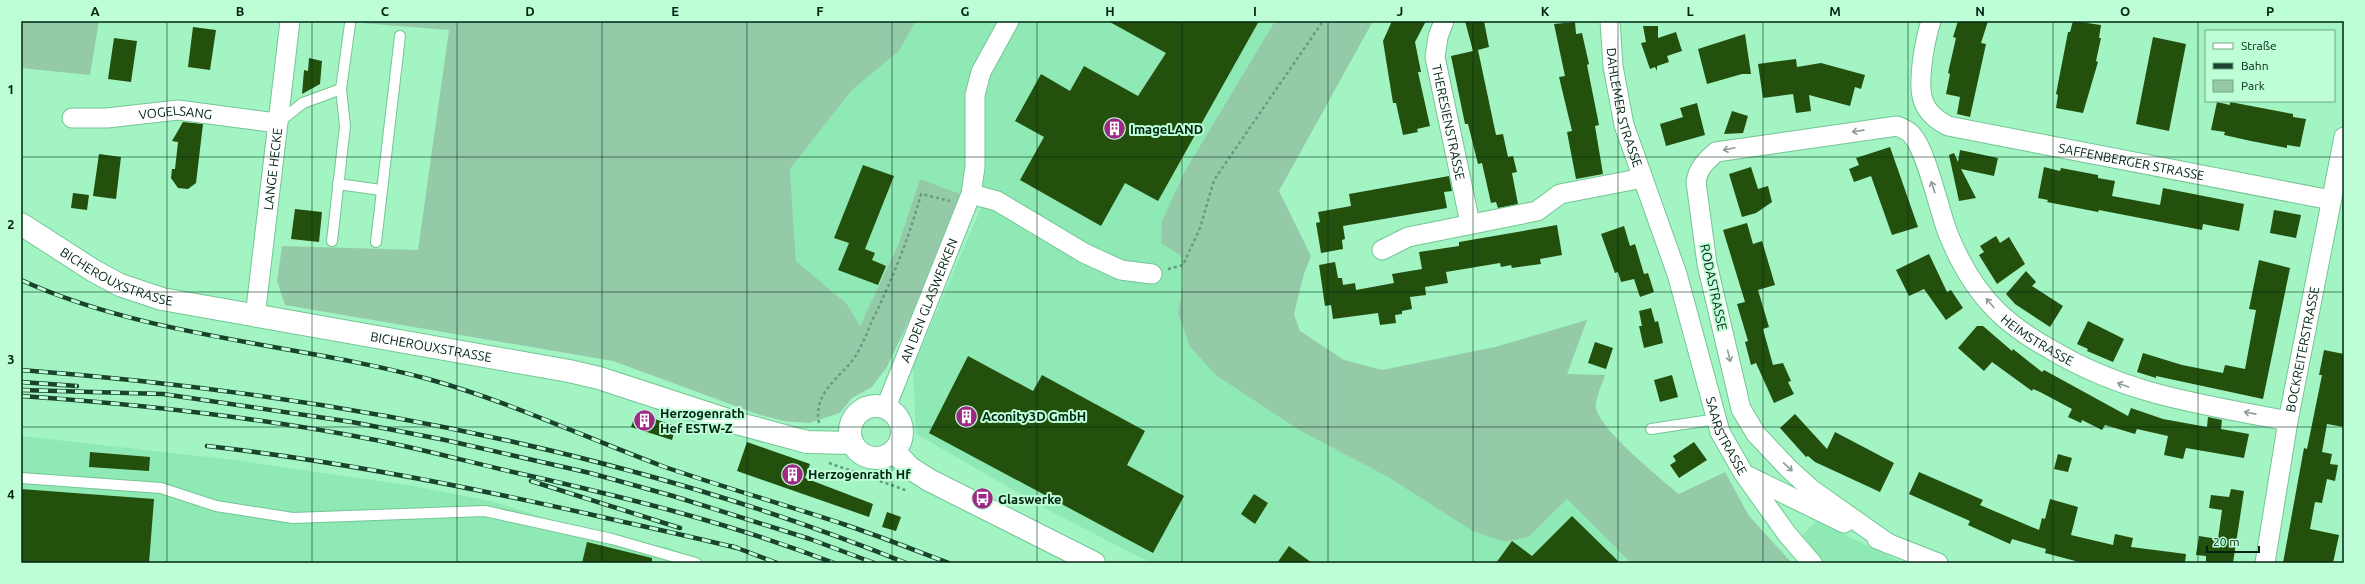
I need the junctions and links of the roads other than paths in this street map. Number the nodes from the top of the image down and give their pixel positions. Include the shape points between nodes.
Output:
1 (290, 21) edge
2 (1009, 21) edge
3 (1444, 21) edge
4 (1610, 21) edge
5 (1931, 21) edge
6 (350, 24) dead end
7 (400, 36) dead end
8 (341, 89) junction
9 (72, 118) dead end
10 (277, 123) junction
11 (1897, 126) joint
12 (2344, 137) edge
13 (338, 184) junction
14 (1645, 185) junction
15 (381, 190) junction
16 (2332, 200) junction
17 (969, 201) junction
18 (21, 224) edge
19 (1470, 224) junction
20 (332, 241) dead end
21 (376, 242) dead end
22 (1382, 250) dead end
23 (1152, 274) road end
24 (256, 317) junction
25 (886, 407) junction
26 (1717, 419) junction
27 (2288, 421) junction
28 (1651, 429) dead end
29 (852, 442) junction
30 (894, 451) junction
31 (1744, 474) junction
32 (21, 478) edge
33 (1888, 544) junction
34 (696, 563) edge
35 (1094, 563) edge
36 (1812, 563) edge
37 (1938, 563) edge
38 (2264, 563) edge

1 - 10 street, LANGE HECKE
2 - 17 street, AN DEN GLASWERKEN via 981,72 975,95 975,167
3 - 19 street, THERESIENSTRASSE via 1435,57
4 - 14 street, DAHLEMER STRASSE via 1613,66 1624,125
5 - 16 street, SAFFENBERGER STRASSE via 1922,66 1921,92 1925,105 1934,117 1948,126
6 - 8 lane
7 - 15 lane
8 - 10 lane via 303,103
8 - 13 lane via 345,126
9 - 10 street, VOGELSANG via 106,118 178,110
10 - 24 street, LANGE HECKE
27 -> 11 street, HEIMSTRASSE via 2166,398 2132,388 2079,367 2021,332 1996,310 1965,269 1948,232 1925,163 1913,136
11 -> 33 street, RODASTRASSE via 1716,152 1704,162 1697,173 1696,182 1707,264 1741,409 1756,434 1788,468 1811,489
12 - 16 street, BOCKREITERSTRASSE
13 - 15 lane
13 - 20 lane
14 - 19 street via 1560,194 1537,211
14 - 26 street, SAARSTRASSE via 1677,274
15 - 21 lane
16 - 27 street, BOCKREITERSTRASSE
17 - 23 street via 997,201 1084,253 1121,270
17 - 25 street, AN DEN GLASWERKEN
18 - 24 street, BICHEROUXSTRASSE via 120,285 162,299
19 - 22 street via 1408,237
24 - 29 street, BICHEROUXSTRASSE via 569,371 807,442
25 - 29 street via 874,405 862,409 853,418 850,430
25 - 30 street via 897,415 902,427 901,440
26 - 28 lane
26 - 31 street, SAARSTRASSE via 1727,447
27 - 38 street, BOCKREITERSTRASSE
29 - 30 street via 859,452 871,458 883,457
30 - 35 street via 910,468 929,480
31 - 33 street, SAARSTRASSE
31 - 36 street via 1787,534
32 - 34 lane via 161,488 216,506 293,518 485,511 612,539
33 - 37 street, SAARSTRASSE

